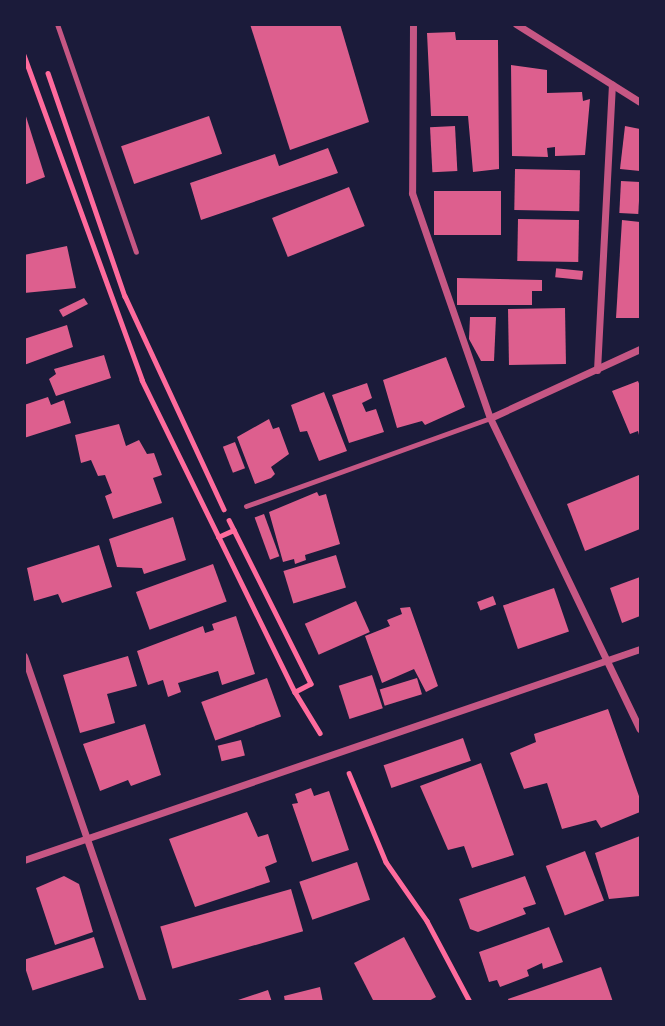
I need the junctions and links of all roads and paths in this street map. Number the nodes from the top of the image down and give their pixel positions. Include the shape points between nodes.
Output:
1 (57, 24) edge
2 (413, 24) edge
3 (516, 24) edge
4 (24, 55) edge
5 (45, 62) dead end
6 (612, 84) junction
7 (640, 102) edge
8 (136, 252) dead end
9 (640, 349) edge
10 (597, 370) junction
11 (490, 418) junction
12 (246, 506) dead end
13 (234, 530) junction
14 (218, 537) junction
15 (640, 649) edge
16 (24, 656) edge
17 (607, 660) junction
18 (295, 692) junction
19 (640, 729) edge
20 (320, 733) dead end
21 (349, 773) dead end
22 (86, 839) junction
23 (24, 860) edge
24 (469, 1001) edge
25 (143, 1002) edge

1 - 8 lane
2 - 11 street via 412,193
3 - 6 street
4 - 14 path via 122,333
5 - 13 path via 125,296
6 - 7 street
6 - 10 street
9 - 10 street
10 - 11 street
11 - 12 lane
11 - 17 street
13 - 14 path
13 - 18 path via 311,684
14 - 18 path
15 - 17 street
16 - 22 street
17 - 19 street
17 - 22 street
18 - 20 path
21 - 24 path via 386,862 427,921
22 - 23 street
22 - 25 street

